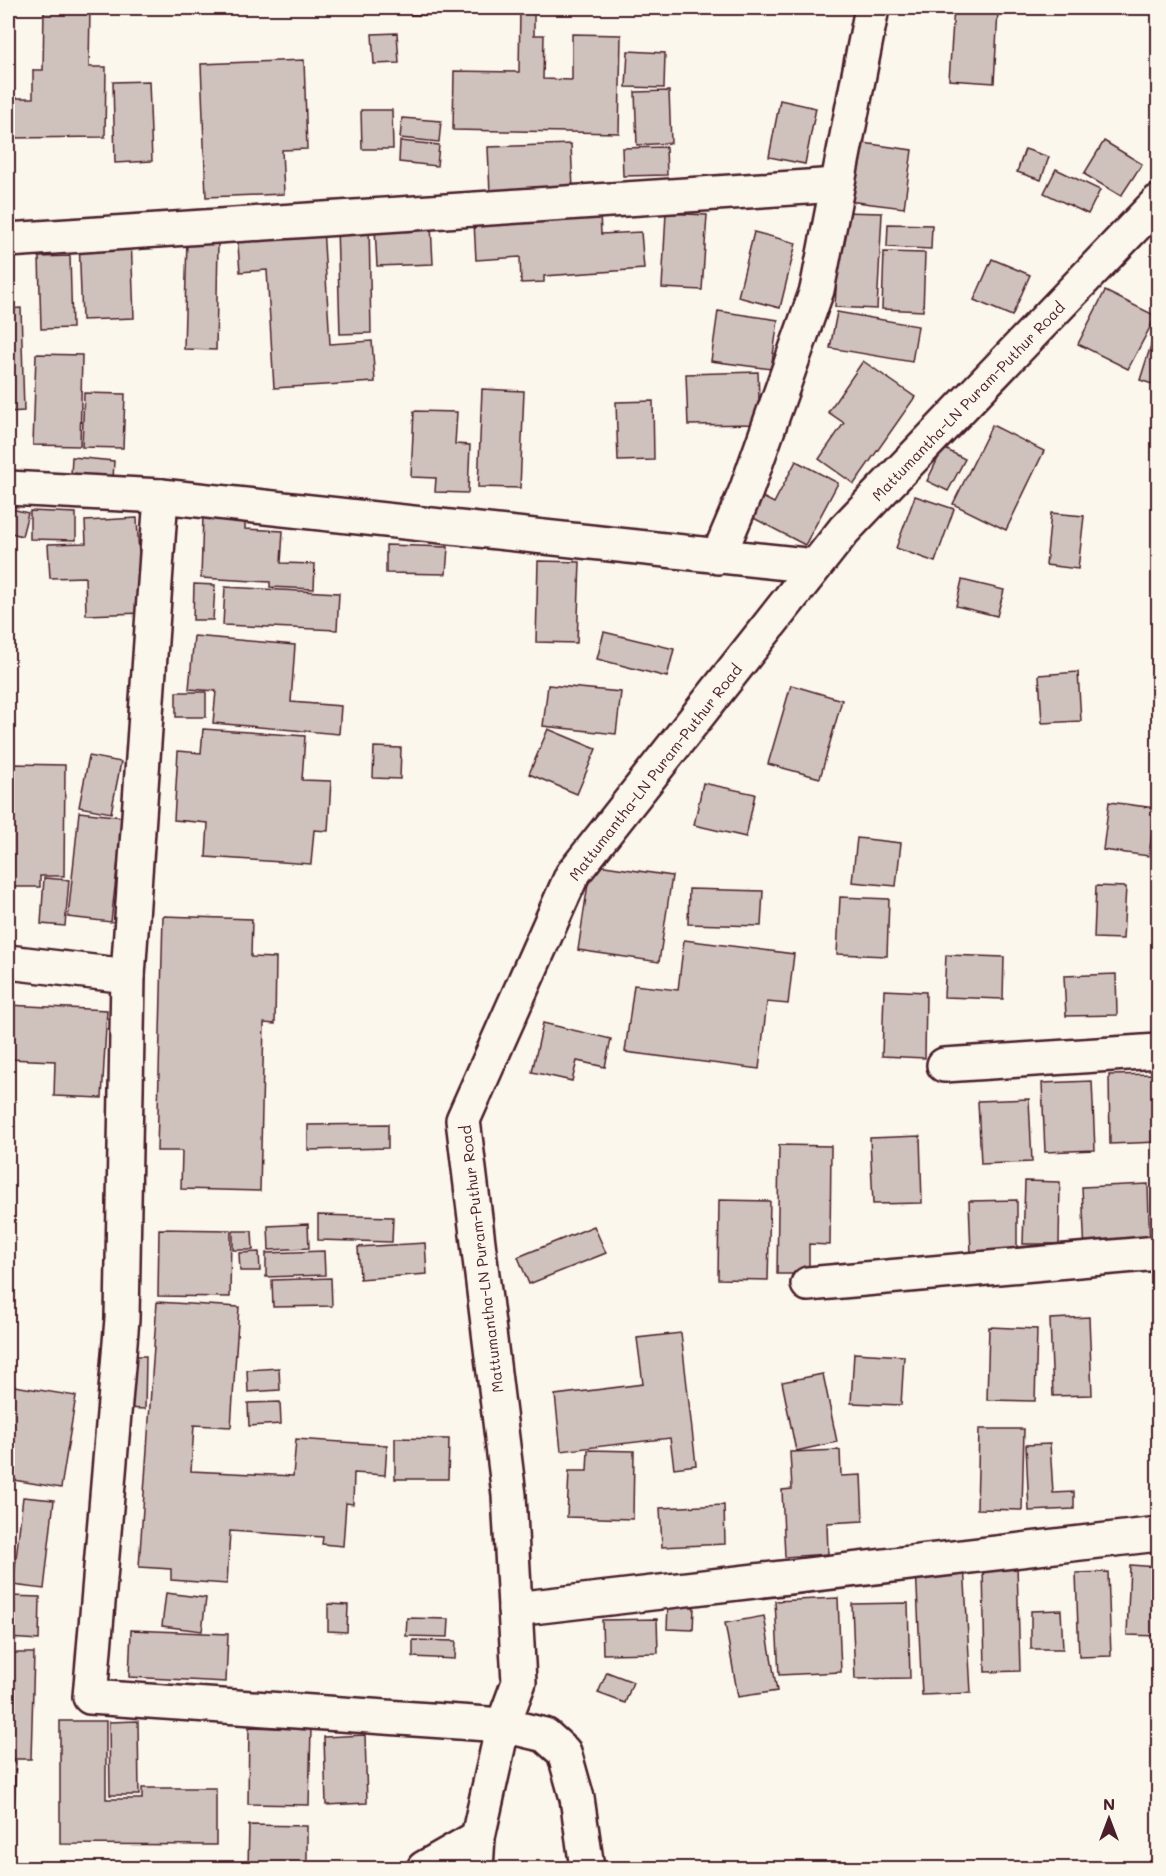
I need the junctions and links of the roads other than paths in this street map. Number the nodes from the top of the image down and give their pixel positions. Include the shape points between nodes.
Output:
1 (872, 8) edge
2 (837, 185) junction
3 (1158, 202) edge
4 (8, 240) edge
5 (8, 488) edge
6 (162, 496) junction
7 (718, 557) junction
8 (815, 566) junction
9 (8, 962) edge
10 (128, 976) junction
11 (1158, 1052) edge
12 (944, 1065) dead end
13 (1158, 1253) edge
14 (807, 1284) dead end
15 (1158, 1534) edge
16 (515, 1609) junction
17 (503, 1725) junction
18 (477, 1853) edge
19 (424, 1869) edge
20 (587, 1869) edge

1 - 2 street
2 - 4 street
2 - 7 street via 817,291 746,491
3 - 8 street, Mattumantha-LN Puram-Puthur Road via 844,530
5 - 6 street
6 - 7 street
6 - 10 street
7 - 8 street
8 - 16 street, Mattumantha-LN Puram-Puthur Road via 572,875 463,1120 509,1495
9 - 10 street
10 - 17 street via 122,1319 90,1697
11 - 12 street
13 - 14 street
15 - 16 street
16 - 17 street, Mattumantha-LN Puram-Puthur Road via 519,1682
17 - 18 street, Mattumantha-LN Puram-Puthur Road
17 - 20 street via 545,1735 564,1752 577,1798
18 - 19 street

